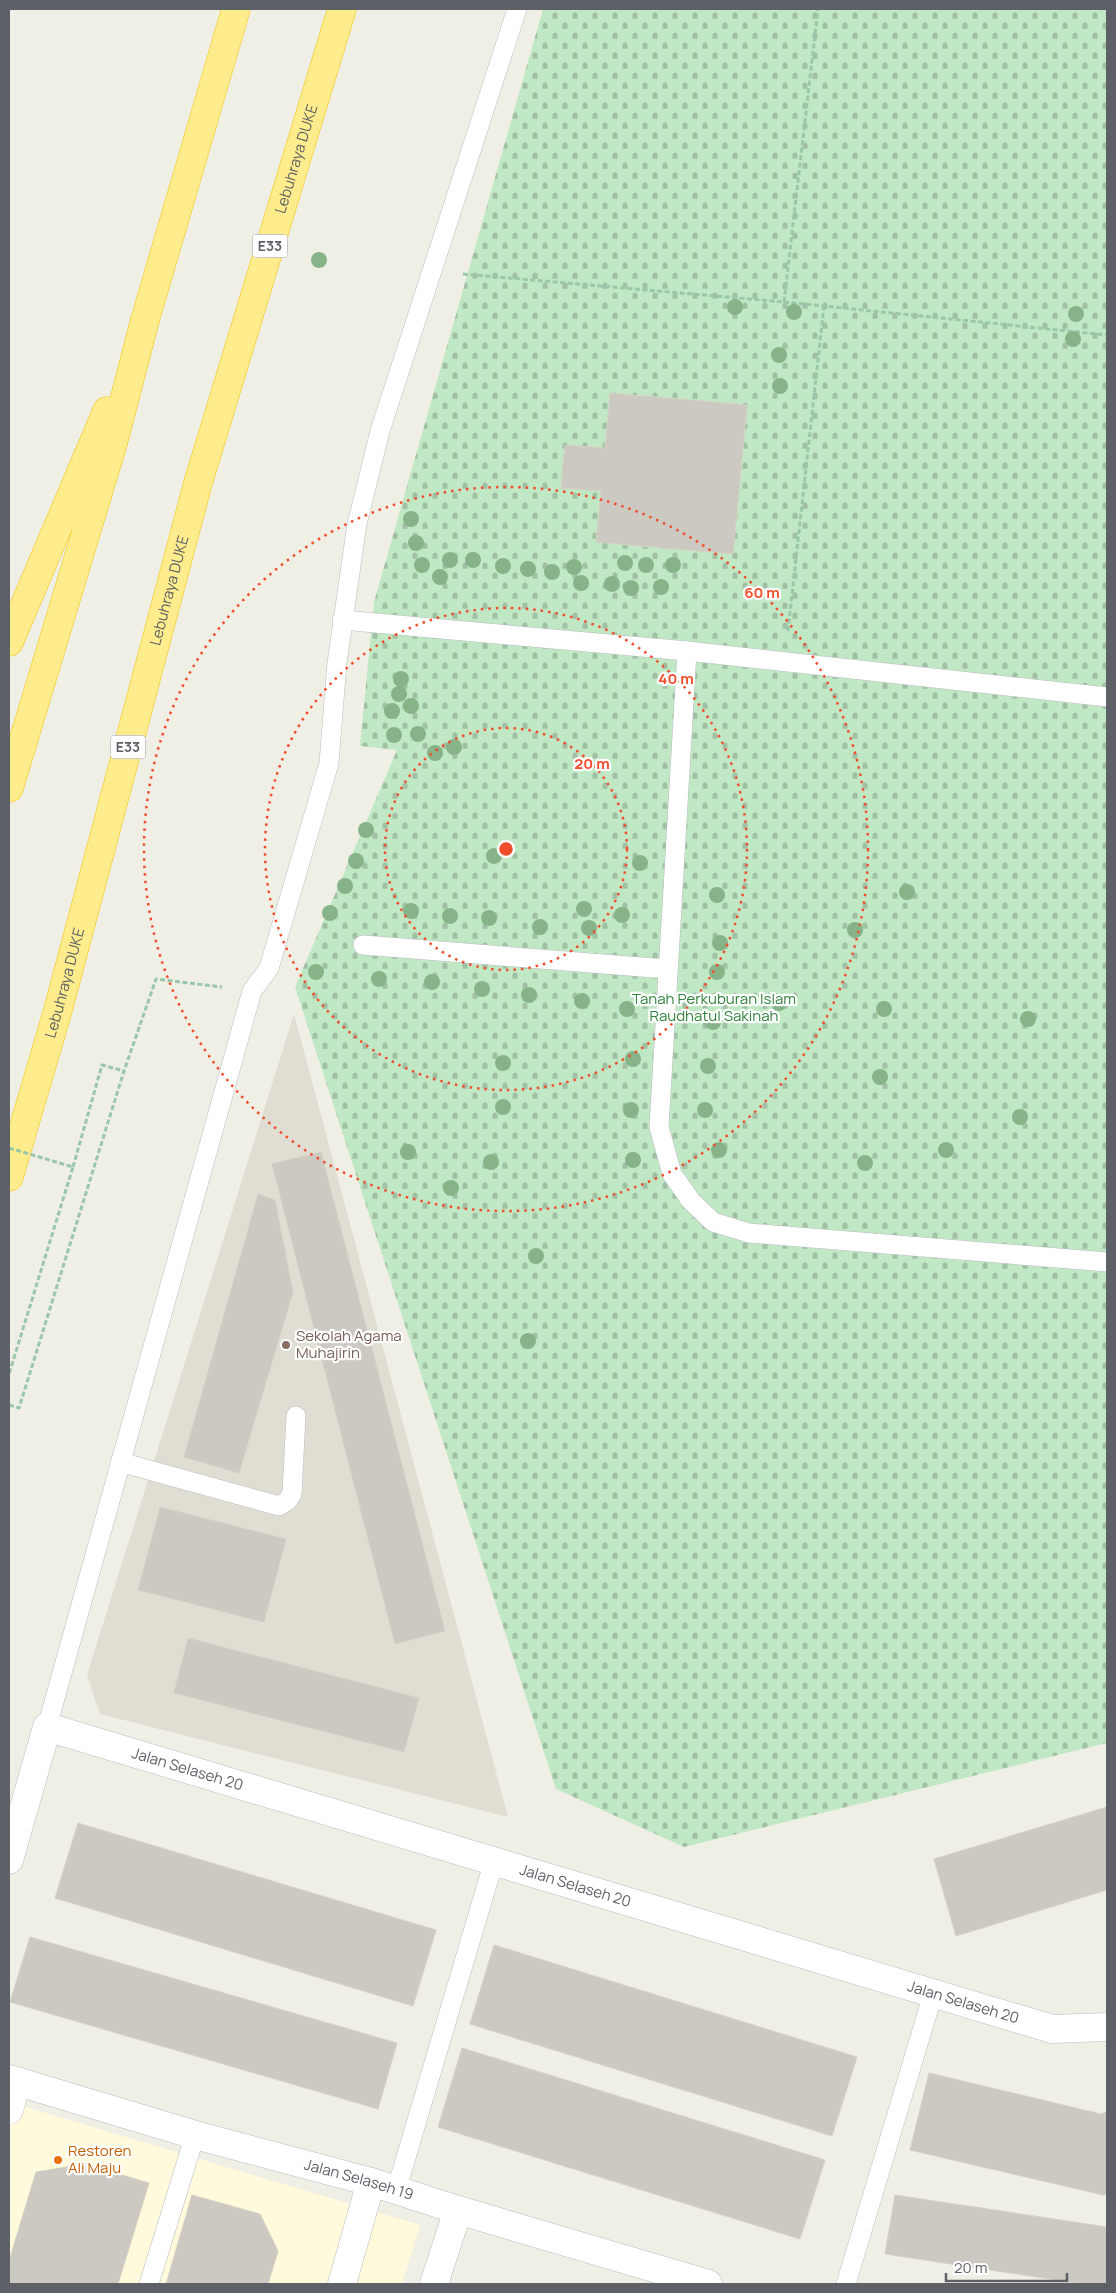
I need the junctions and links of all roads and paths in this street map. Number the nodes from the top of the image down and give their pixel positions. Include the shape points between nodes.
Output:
1 (236, 9) edge
2 (342, 9) edge
3 (517, 9) edge
4 (818, 9) edge
5 (432, 272) junction
6 (784, 302) junction
7 (824, 306) junction
8 (146, 320) junction
9 (1107, 335) edge
10 (342, 620) junction
11 (9, 642) edge
12 (687, 651) junction
13 (785, 661) junction
14 (1107, 697) edge
15 (9, 788) edge
16 (363, 945) dead end
17 (667, 969) junction
18 (252, 991) junction
19 (124, 1071) junction
20 (9, 1148) edge
21 (73, 1167) junction
22 (9, 1177) edge
23 (1107, 1262) edge
24 (9, 1374) edge
25 (9, 1405) edge
26 (296, 1416) dead end
27 (120, 1462) junction
28 (47, 1727) junction
29 (9, 1860) edge
30 (494, 1861) junction
31 (934, 1994) junction
32 (1107, 2027) edge
33 (13, 2080) edge
34 (9, 2110) edge
35 (195, 2135) junction
36 (371, 2182) junction
37 (396, 2191) junction
38 (458, 2210) junction
39 (149, 2284) edge
40 (342, 2284) edge
41 (434, 2284) edge
42 (708, 2284) edge
43 (846, 2284) edge

1 - 8 highway
2 - 22 highway, Lebuhraya DUKE / E33 via 198,483 60,1001
3 - 5 lane
4 - 6 path
5 - 6 path
5 - 10 lane via 380,431 356,524
6 - 7 path
7 - 9 path
7 - 13 path
8 - 11 highway
8 - 15 highway via 113,443
10 - 12 lane
10 - 18 lane via 329,763 269,968
12 - 13 lane
12 - 17 lane
13 - 14 lane
16 - 17 lane
17 - 23 lane via 659,1127 672,1174 691,1201 713,1222 749,1233
18 - 19 path via 156,979
18 - 27 lane
19 - 21 path via 102,1065
19 - 25 path via 19,1408
20 - 21 path, bridge
21 - 24 path, bridge
26 - 27 lane via 292,1494 279,1506
27 - 28 lane
28 - 29 street
28 - 30 street, Jalan Selaseh 20
30 - 31 street, Jalan Selaseh 20
30 - 37 lane
31 - 32 street, Jalan Selaseh 20 via 1052,2029
31 - 43 lane
33 - 34 street
33 - 35 street, Jalan Selaseh 19
35 - 36 street, Jalan Selaseh 19
35 - 39 lane
36 - 37 street, Jalan Selaseh 19
36 - 40 street
37 - 38 street, Jalan Selaseh 19
38 - 41 street
38 - 42 street, Jalan Selaseh 19

